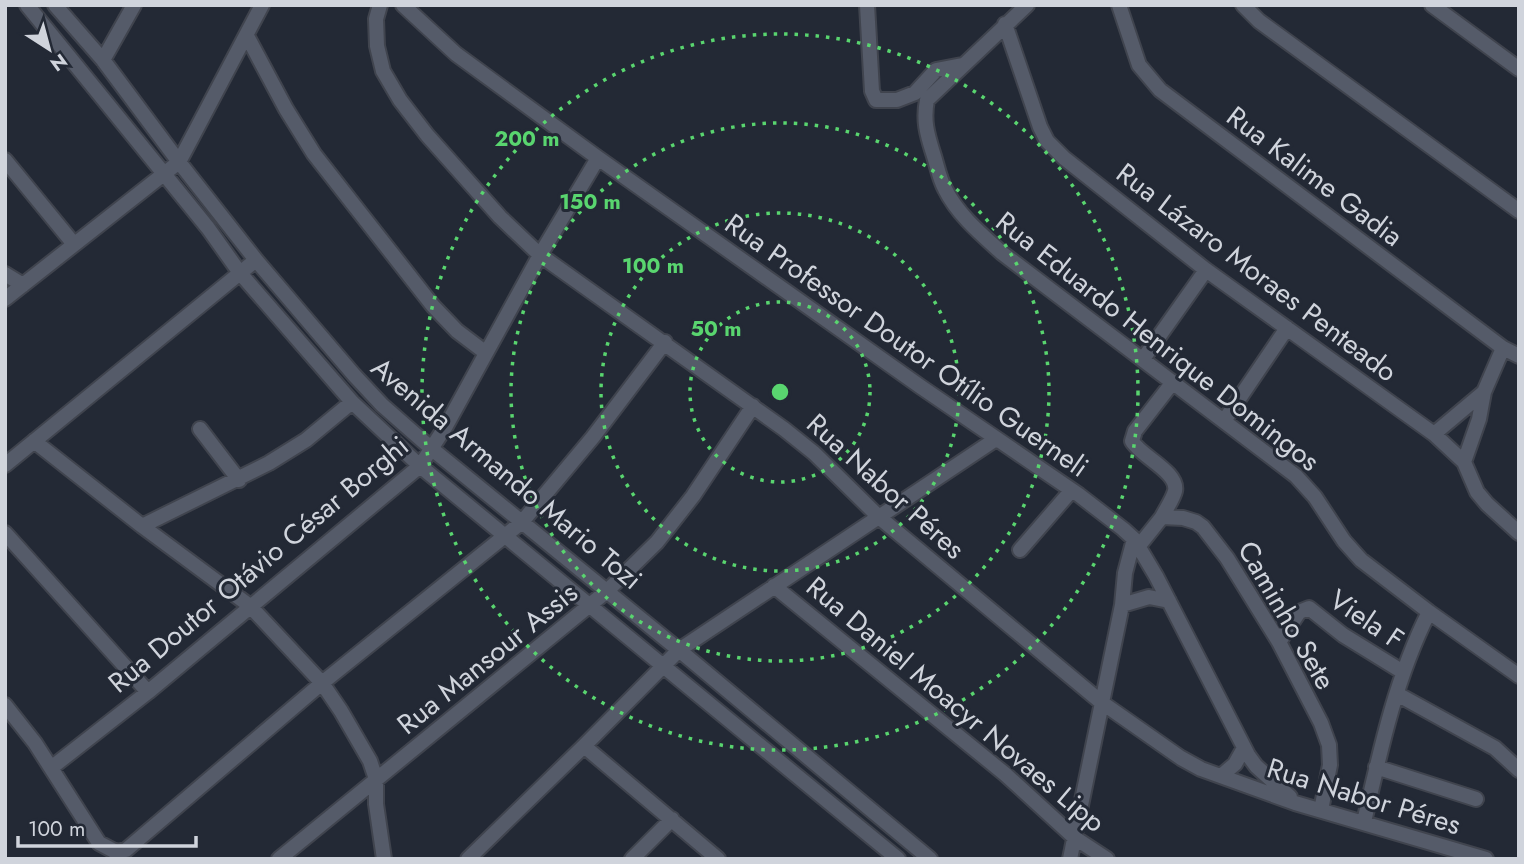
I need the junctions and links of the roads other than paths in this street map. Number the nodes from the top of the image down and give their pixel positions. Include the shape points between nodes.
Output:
1 (27, 5) edge
2 (55, 5) edge
3 (134, 5) edge
4 (262, 5) edge
5 (380, 5) edge
6 (403, 5) edge
7 (867, 5) edge
8 (1027, 5) edge
9 (1119, 5) edge
10 (1243, 5) edge
11 (1432, 5) edge
12 (1005, 24) junction
13 (247, 36) junction
14 (103, 60) junction
15 (963, 65) junction
16 (1519, 69) edge
17 (598, 158) junction
18 (5, 160) edge
19 (179, 162) junction
20 (163, 175) junction
21 (1519, 211) edge
22 (73, 243) junction
23 (540, 255) junction
24 (256, 260) junction
25 (1206, 270) junction
26 (240, 273) junction
27 (5, 274) edge
28 (23, 285) junction
29 (5, 299) edge
30 (1287, 328) junction
31 (665, 342) junction
32 (1503, 348) junction
33 (486, 353) junction
34 (1519, 356) edge
35 (1143, 359) junction
36 (1173, 382) junction
37 (1484, 392) junction
38 (352, 402) junction
39 (753, 406) junction
40 (1224, 421) junction
41 (200, 429) dead end
42 (1434, 434) junction
43 (996, 439) junction
44 (34, 441) junction
45 (432, 449) junction
46 (1464, 462) junction
47 (5, 465) edge
48 (419, 466) junction
49 (239, 480) junction
50 (1071, 491) junction
51 (879, 517) junction
52 (1162, 517) junction
53 (523, 522) junction
54 (142, 526) junction
55 (5, 533) edge
56 (1519, 533) edge
57 (506, 537) junction
58 (1136, 543) junction
59 (1020, 550) dead end
60 (774, 586) junction
61 (607, 591) junction
62 (1169, 601) junction
63 (588, 605) junction
64 (1122, 605) junction
65 (250, 606) junction
66 (1429, 612) junction
67 (1279, 642) junction
68 (679, 650) junction
69 (664, 668) junction
70 (1403, 672) junction
71 (1519, 676) edge
72 (322, 683) junction
73 (148, 692) junction
74 (1397, 694) junction
75 (1101, 702) junction
76 (5, 705) edge
77 (584, 746) junction
78 (1244, 748) junction
79 (1376, 767) junction
80 (51, 768) junction
81 (1519, 770) edge
82 (1222, 776) junction
83 (376, 779) junction
84 (1476, 799) dead end
85 (1295, 803) junction
86 (1321, 810) junction
87 (672, 819) junction
88 (1364, 822) junction
89 (1075, 838) junction
90 (279, 859) edge
91 (384, 859) edge
92 (468, 859) edge
93 (632, 859) edge
94 (718, 859) edge
95 (898, 859) edge
96 (930, 859) edge
97 (1070, 859) edge
98 (1107, 859) edge
99 (1486, 859) edge

1 - 20 street, Avenida Armando Mario Tozi
2 - 14 street, Avenida Armando Mario Tozi
3 - 14 street
4 - 13 street
5 - 23 street, Rua Nabor Péres via 377,46 383,71 400,100 500,217
6 - 17 street, Rua Professor Doutor Otílio Guerneli via 456,54
7 - 15 street via 876,100 898,100 915,93 936,70
8 - 12 street, Rua Eduardo Henrique Domingos
9 - 32 street, Rua Kalime Gadia via 1139,65 1160,90
10 - 21 street
11 - 16 street
12 - 15 street, Rua Eduardo Henrique Domingos
12 - 25 street, Rua Lázaro Moraes Penteado via 1047,141
13 - 19 street
13 - 33 street via 314,154 433,306
14 - 19 street, Avenida Armando Mario Tozi
15 - 35 street, Rua Eduardo Henrique Domingos via 927,100 923,116 951,200 1002,253
17 - 23 street, Rua Doutor Otávio César Borghi
17 - 43 street, Rua Professor Doutor Otílio Guerneli
18 - 22 street
19 - 20 street
19 - 24 street, Avenida Armando Mario Tozi
20 - 22 street
20 - 26 street, Avenida Armando Mario Tozi
22 - 28 street
23 - 31 street, Rua Nabor Péres
23 - 33 street, Rua Doutor Otávio César Borghi
24 - 26 street
24 - 45 street, Avenida Armando Mario Tozi via 354,375
25 - 30 street, Rua Lázaro Moraes Penteado
25 - 35 street
26 - 38 street, Avenida Armando Mario Tozi
26 - 44 street
27 - 28 street
28 - 29 street
30 - 40 street
30 - 42 street, Rua Lázaro Moraes Penteado
31 - 39 street, Rua Nabor Péres
31 - 53 street
32 - 34 street, Rua Kalime Gadia
32 - 37 street
33 - 45 street, Rua Doutor Otávio César Borghi
35 - 36 street, Rua Eduardo Henrique Domingos
36 - 40 street, Rua Eduardo Henrique Domingos
36 - 52 street via 1132,440 1175,484
37 - 42 street
37 - 46 street
38 - 48 street, Avenida Armando Mario Tozi
38 - 49 street via 306,440
39 - 51 street, Rua Nabor Péres via 814,453
39 - 61 street, Rua Mansour Assis via 657,542
40 - 66 street, Rua Eduardo Henrique Domingos via 1296,476 1361,560
41 - 49 street
42 - 46 street, Rua Lázaro Moraes Penteado
43 - 50 street, Rua Professor Doutor Otílio Guerneli
43 - 51 street
44 - 47 street
44 - 54 street
45 - 48 street, Rua Doutor Otávio César Borghi
45 - 53 street, Avenida Armando Mario Tozi
46 - 56 street, Rua Lázaro Moraes Penteado via 1477,492
48 - 57 street, Avenida Armando Mario Tozi
48 - 65 street, Rua Doutor Otávio César Borghi
49 - 54 street
50 - 58 street, Rua Professor Doutor Otílio Guerneli
50 - 59 street
51 - 60 street
51 - 75 street, Rua Nabor Péres
52 - 58 street
52 - 67 street, Caminho Sete via 1182,518 1203,527
53 - 57 street
53 - 61 street, Avenida Armando Mario Tozi
54 - 65 street
55 - 73 street
57 - 63 street, Avenida Armando Mario Tozi
57 - 72 street
58 - 62 street, Rua Professor Doutor Otílio Guerneli
58 - 64 street via 1125,573
60 - 68 street
60 - 89 street, Rua Daniel Moacyr Novaes Lipp via 1005,774
61 - 63 street, Rua Mansour Assis
61 - 68 street, Avenida Armando Mario Tozi
62 - 64 street via 1149,597
62 - 78 street, Rua Professor Doutor Otílio Guerneli
63 - 69 street, Avenida Armando Mario Tozi
63 - 83 street, Rua Mansour Assis
64 - 75 street
65 - 72 street
65 - 73 street, Rua Doutor Otávio César Borghi
66 - 70 street
66 - 71 street, Rua Eduardo Henrique Domingos
67 - 70 street, Viela F via 1299,612 1309,608
67 - 86 street, Caminho Sete via 1329,745
68 - 69 street
68 - 96 street, Avenida Armando Mario Tozi
69 - 77 street
69 - 95 street, Avenida Armando Mario Tozi
70 - 74 street
72 - 80 street via 126,850 116,852 99,844
72 - 83 street via 361,744
73 - 80 street, Rua Doutor Otávio César Borghi
74 - 79 street
74 - 81 street via 1495,748
75 - 82 street, Rua Nabor Péres via 1181,758
75 - 89 street
76 - 80 street
77 - 87 street
77 - 92 street
78 - 82 street via 1236,764
78 - 85 street, Rua Professor Doutor Otílio Guerneli
79 - 84 street
79 - 88 street
82 - 85 street, Rua Nabor Péres
83 - 90 street, Rua Mansour Assis
83 - 91 street
85 - 86 street, Rua Nabor Péres
86 - 88 street, Rua Nabor Péres
87 - 93 street
87 - 94 street
88 - 99 street, Rua Nabor Péres
89 - 97 street
89 - 98 street, Rua Daniel Moacyr Novaes Lipp

